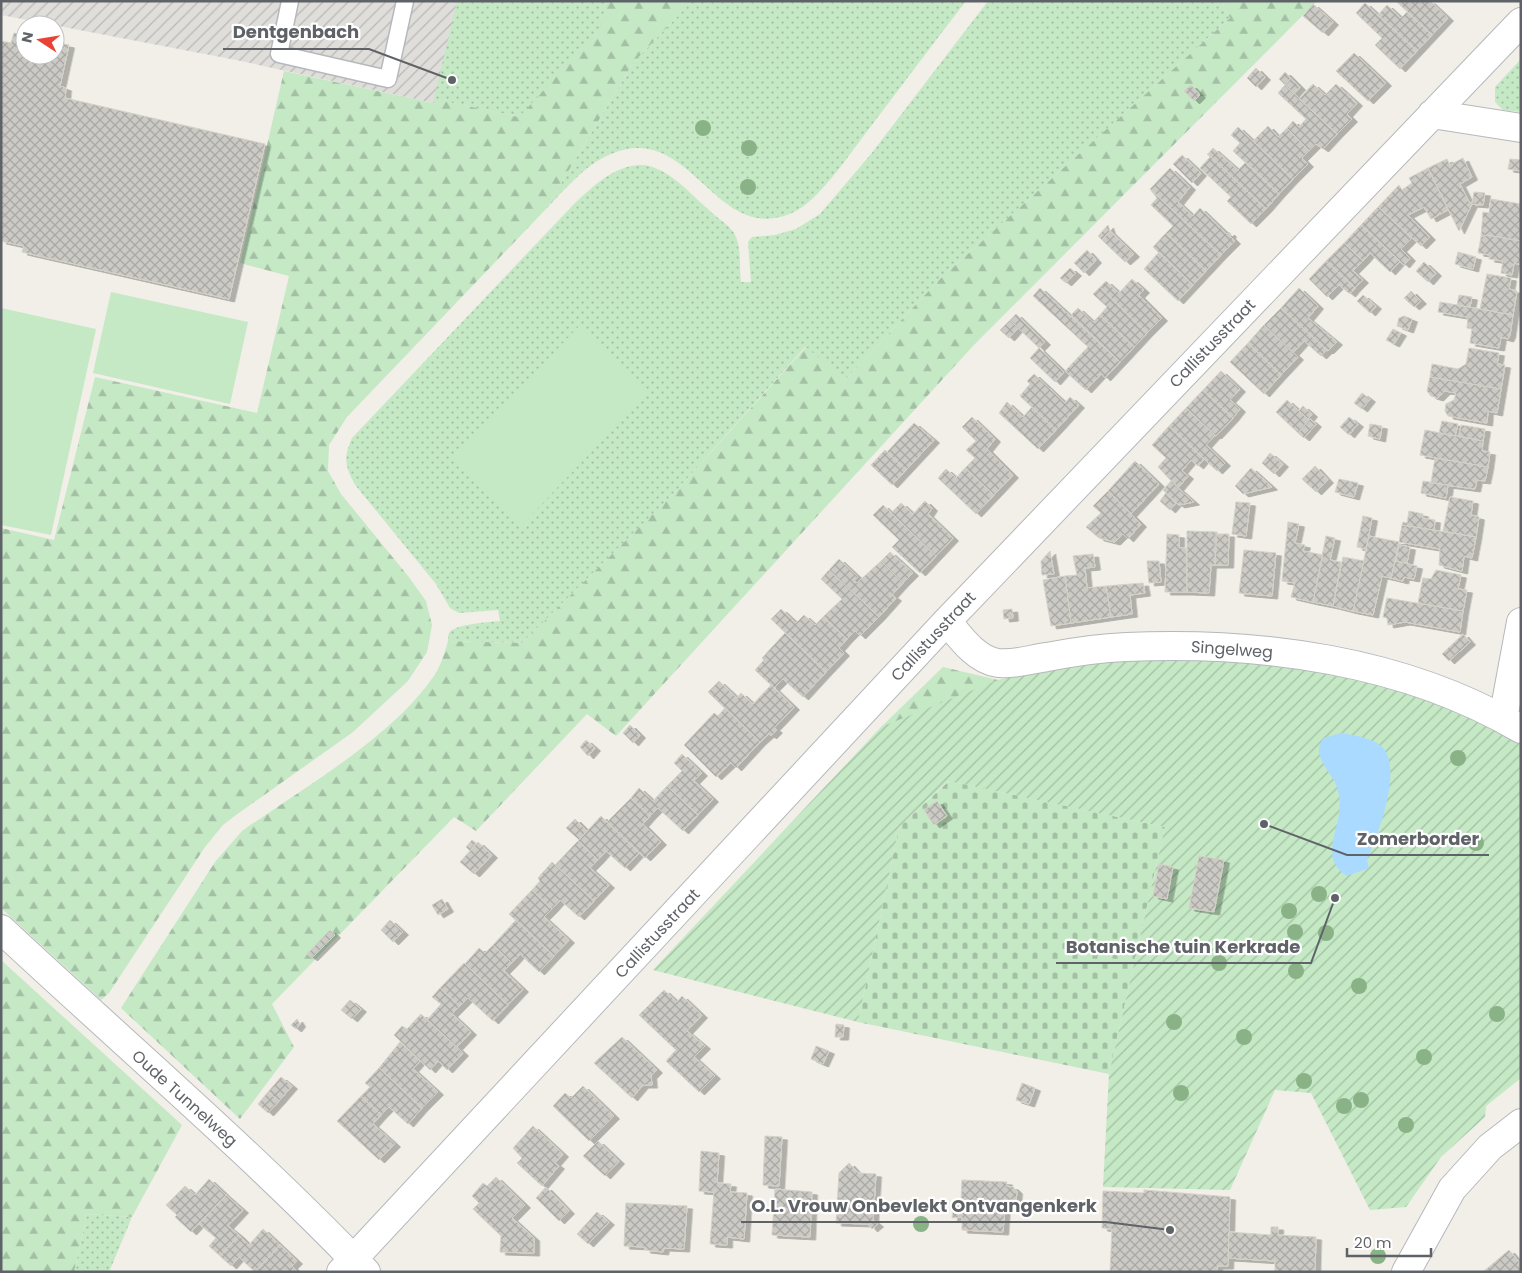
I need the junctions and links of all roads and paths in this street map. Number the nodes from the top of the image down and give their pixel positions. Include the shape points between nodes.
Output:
1 (290, 1) edge
2 (405, 1) edge
3 (1521, 22) edge
4 (1432, 114) junction
5 (1521, 128) edge
6 (947, 621) junction
7 (1521, 622) edge
8 (1512, 724) edge
9 (1, 929) edge
10 (1521, 1123) edge
11 (353, 1267) edge
12 (1406, 1272) edge

1 - 2 lane via 280,54 388,79
3 - 4 street, Callistusstraat
4 - 5 street
4 - 6 street, Callistusstraat
6 - 8 street, Singelweg via 973,651 997,663 1124,647 1208,646 1276,652 1349,664 1420,683
6 - 11 street, Callistusstraat
7 - 8 street
9 - 11 street, Oude Tunnelweg via 188,1099
10 - 12 street via 1490,1147 1452,1189

